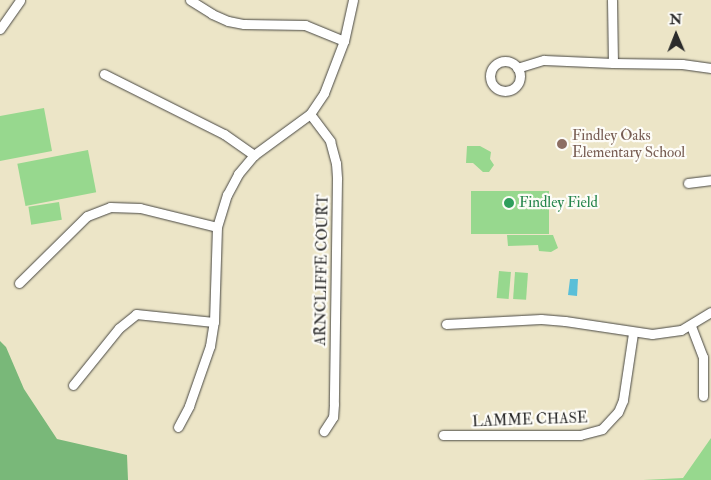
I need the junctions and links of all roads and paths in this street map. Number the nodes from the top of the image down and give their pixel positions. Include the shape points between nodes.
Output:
1 (20, 0) edge
2 (190, 0) edge
3 (352, 0) edge
4 (612, 0) edge
5 (0, 29) edge
6 (344, 41) junction
7 (613, 63) junction
8 (517, 68) dead end
9 (711, 68) edge
10 (104, 74) dead end
11 (310, 114) junction
12 (254, 155) junction
13 (711, 180) edge
14 (688, 183) dead end
15 (217, 227) junction
16 (19, 283) dead end
17 (711, 312) edge
18 (214, 322) junction
19 (446, 324) dead end
20 (691, 326) junction
21 (633, 333) junction
22 (73, 385) dead end
23 (703, 396) dead end
24 (178, 427) dead end
25 (324, 431) dead end
26 (443, 435) dead end

1 - 5 street
2 - 6 street via 228,21 305,25
3 - 6 street
4 - 7 street
6 - 11 street via 324,93
7 - 8 street via 544,60
7 - 9 street via 682,64
10 - 12 street via 224,134
11 - 12 street
11 - 25 street, ARNCLIFFE COURT via 330,141 337,179 334,404 333,417
12 - 15 street via 238,174 227,195
13 - 14 street
15 - 16 street via 140,208 110,206 87,216
15 - 18 street
17 - 20 street
18 - 22 street via 136,314 118,328
18 - 24 street via 205,366
19 - 21 street via 534,319
20 - 21 street via 670,333
20 - 23 street via 703,357
21 - 26 street, LAMME CHASE via 623,400 618,412 602,429 580,434

